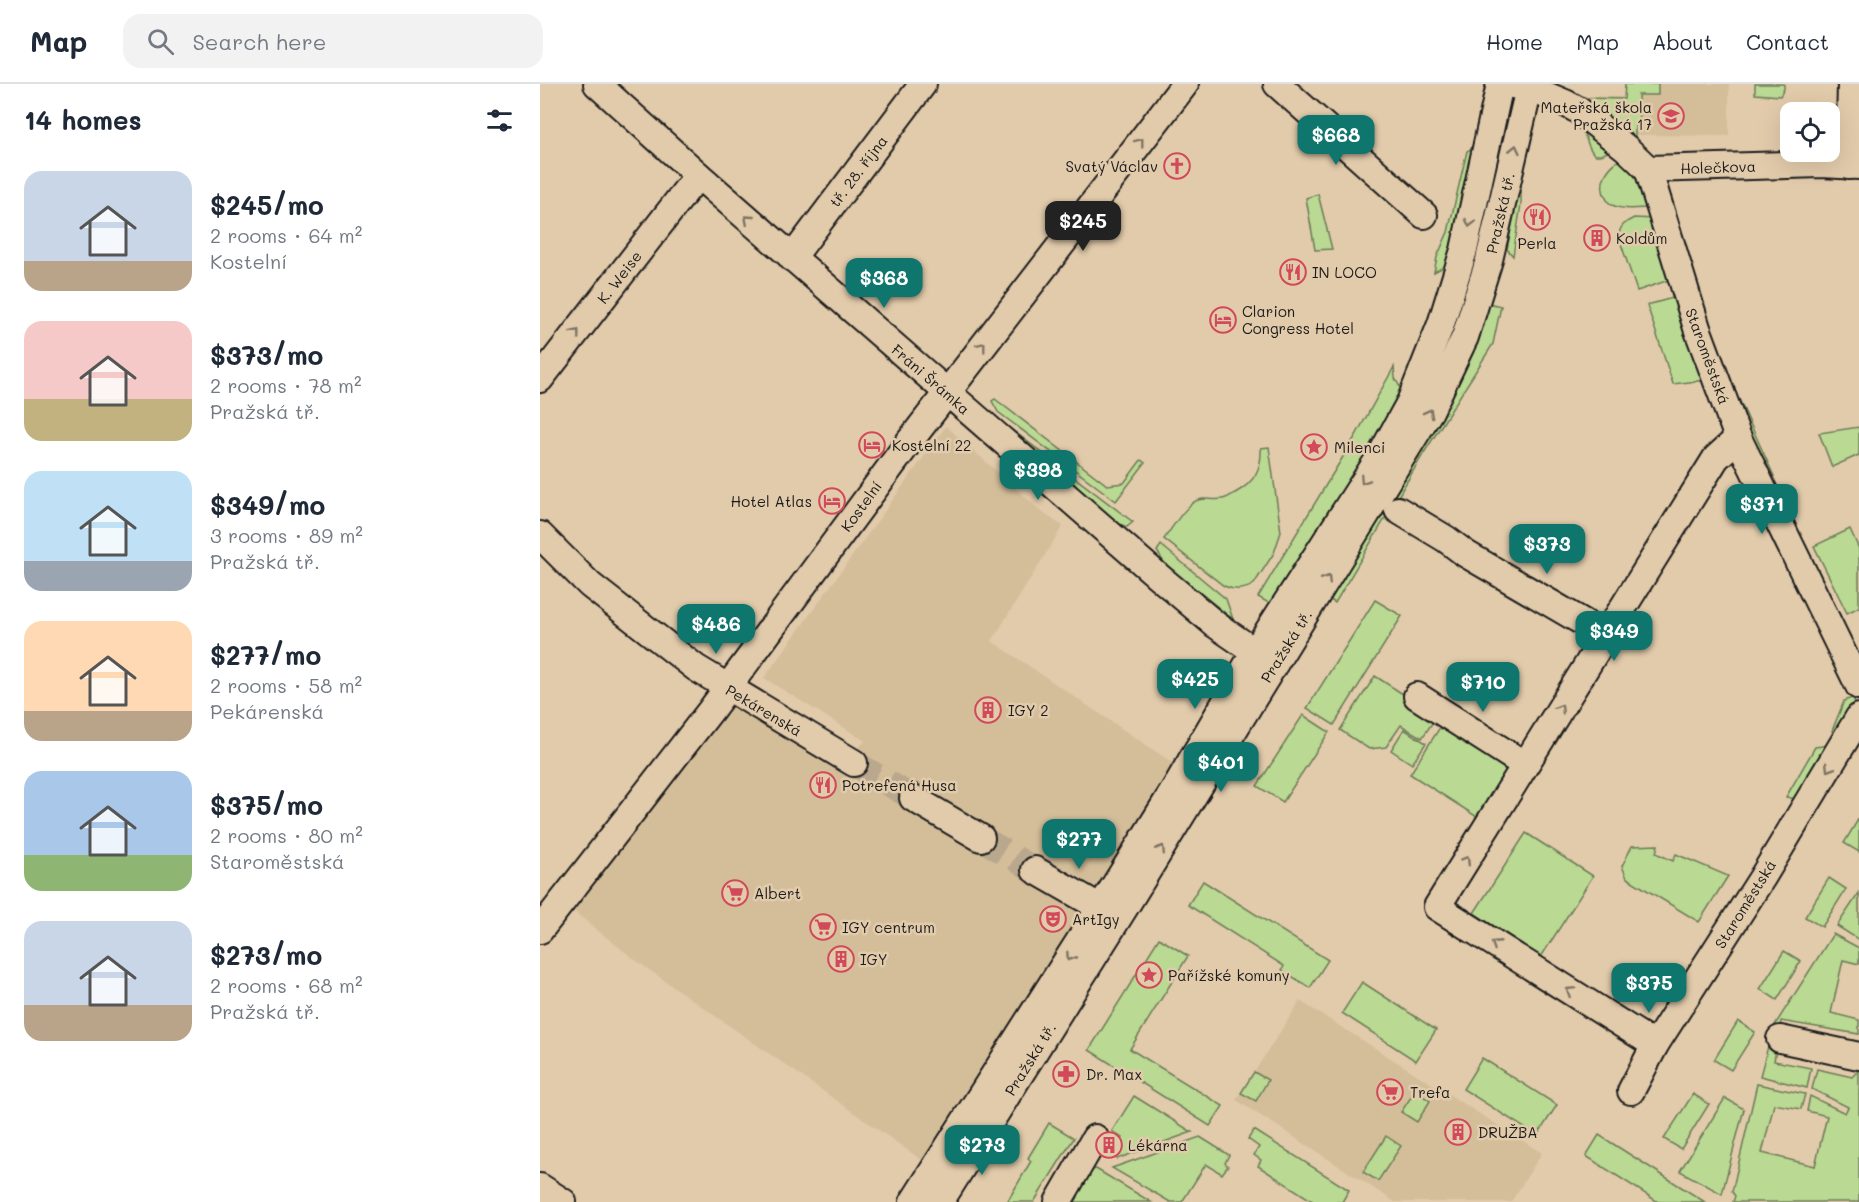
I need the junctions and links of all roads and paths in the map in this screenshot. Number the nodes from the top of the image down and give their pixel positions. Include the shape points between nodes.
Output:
1 (597, 84) edge
2 (923, 84) edge
3 (1185, 84) edge
4 (1277, 84) edge
5 (1500, 84) edge
6 (1851, 84) edge
7 (1522, 85) edge
8 (1854, 166) edge
9 (1648, 169) junction
10 (698, 175) junction
11 (1424, 215) dead end
12 (792, 258) junction
13 (540, 379) edge
14 (946, 393) junction
15 (1738, 438) junction
16 (1398, 510) dead end
17 (540, 536) edge
18 (1605, 635) junction
19 (1264, 658) junction
20 (1859, 686) edge
21 (728, 687) junction
22 (1417, 696) dead end
23 (1859, 717) edge
24 (854, 763) tunnel mouth
25 (1525, 765) junction
26 (913, 798) tunnel mouth
27 (981, 838) tunnel mouth
28 (1035, 870) tunnel mouth
29 (1122, 911) junction
30 (540, 930) edge
31 (1780, 1039) dead end
32 (1655, 1045) junction
33 (1859, 1056) edge
34 (1631, 1091) dead end
35 (1095, 1138) dead end
36 (540, 1187) edge
37 (563, 1202) edge
38 (913, 1202) edge
39 (940, 1202) edge
40 (1058, 1202) edge

1 - 10 street, Fráni Šrámka
2 - 12 street, tř. 28. října
14 -> 3 street, Kostelní
4 - 11 street
5 -> 19 street, Pražská tř. via 1464,250 1441,324 1410,402
6 - 8 street
7 - 9 street, Staroměstská via 1578,110
19 -> 7 street, Pražská tř. via 1430,411 1465,337 1489,260
8 - 9 street, Holečkova
9 - 15 street, Staroměstská via 1697,328
12 -> 10 street, Fráni Šrámka
13 -> 10 street, K. Weise
12 - 14 street, Fráni Šrámka
14 - 19 street, Fráni Šrámka via 1216,625
14 - 21 street, Kostelní
15 - 18 street via 1716,458
15 - 20 street, Staroměstská
16 - 18 street
17 - 21 street, Pekárenská via 591,585 696,668
25 -> 18 street
19 - 29 street, Pražská tř. via 1174,790
21 - 24 street, Pekárenská
21 - 30 street, Kostelní
22 - 25 street
23 -> 32 street, Staroměstská
32 -> 25 street via 1437,907
26 - 27 street
28 - 29 street
29 -> 38 street, Pražská tř.
29 - 39 street, Pražská tř.
31 - 33 street
32 - 34 street, Staroměstská
35 - 40 street
36 - 37 street

